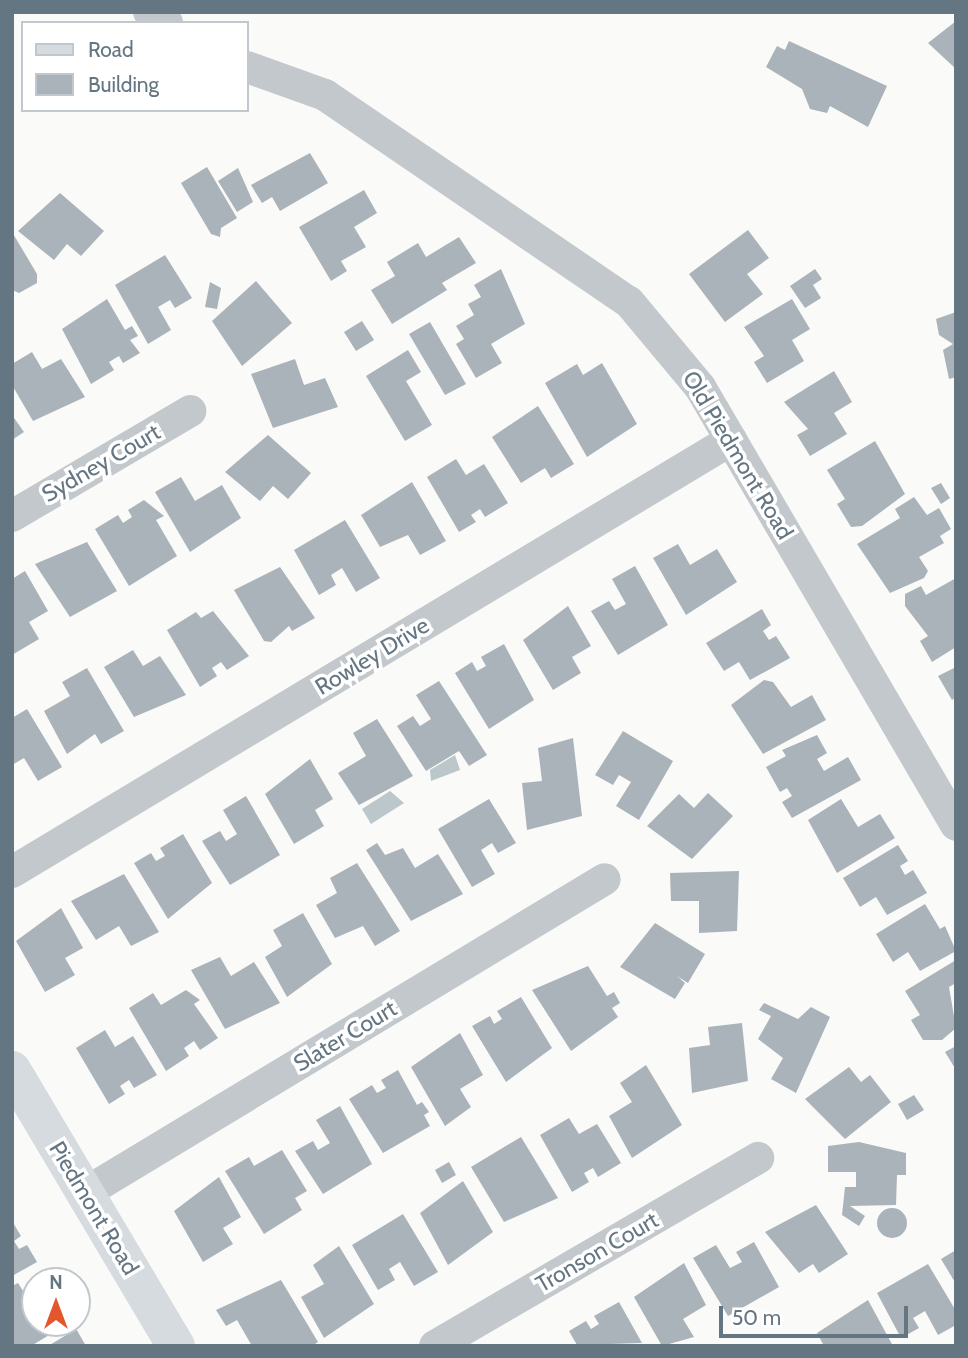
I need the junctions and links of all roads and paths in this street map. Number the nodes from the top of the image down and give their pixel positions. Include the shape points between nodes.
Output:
1 (248, 67) edge
2 (190, 411) dead end
3 (731, 440) junction
4 (12, 516) edge
5 (953, 816) edge
6 (12, 872) edge
7 (605, 880) dead end
8 (12, 1070) edge
9 (758, 1158) dead end
10 (85, 1193) junction
11 (176, 1346) edge
12 (435, 1346) edge

1 - 3 street, Old Piedmont Road via 325,94 619,294 700,387
2 - 4 street, Sydney Court
3 - 5 street, Old Piedmont Road
3 - 6 street, Rowley Drive
7 - 10 street, Slater Court
8 - 10 main road, Piedmont Road
9 - 12 street, Tronson Court
10 - 11 main road, Piedmont Road

